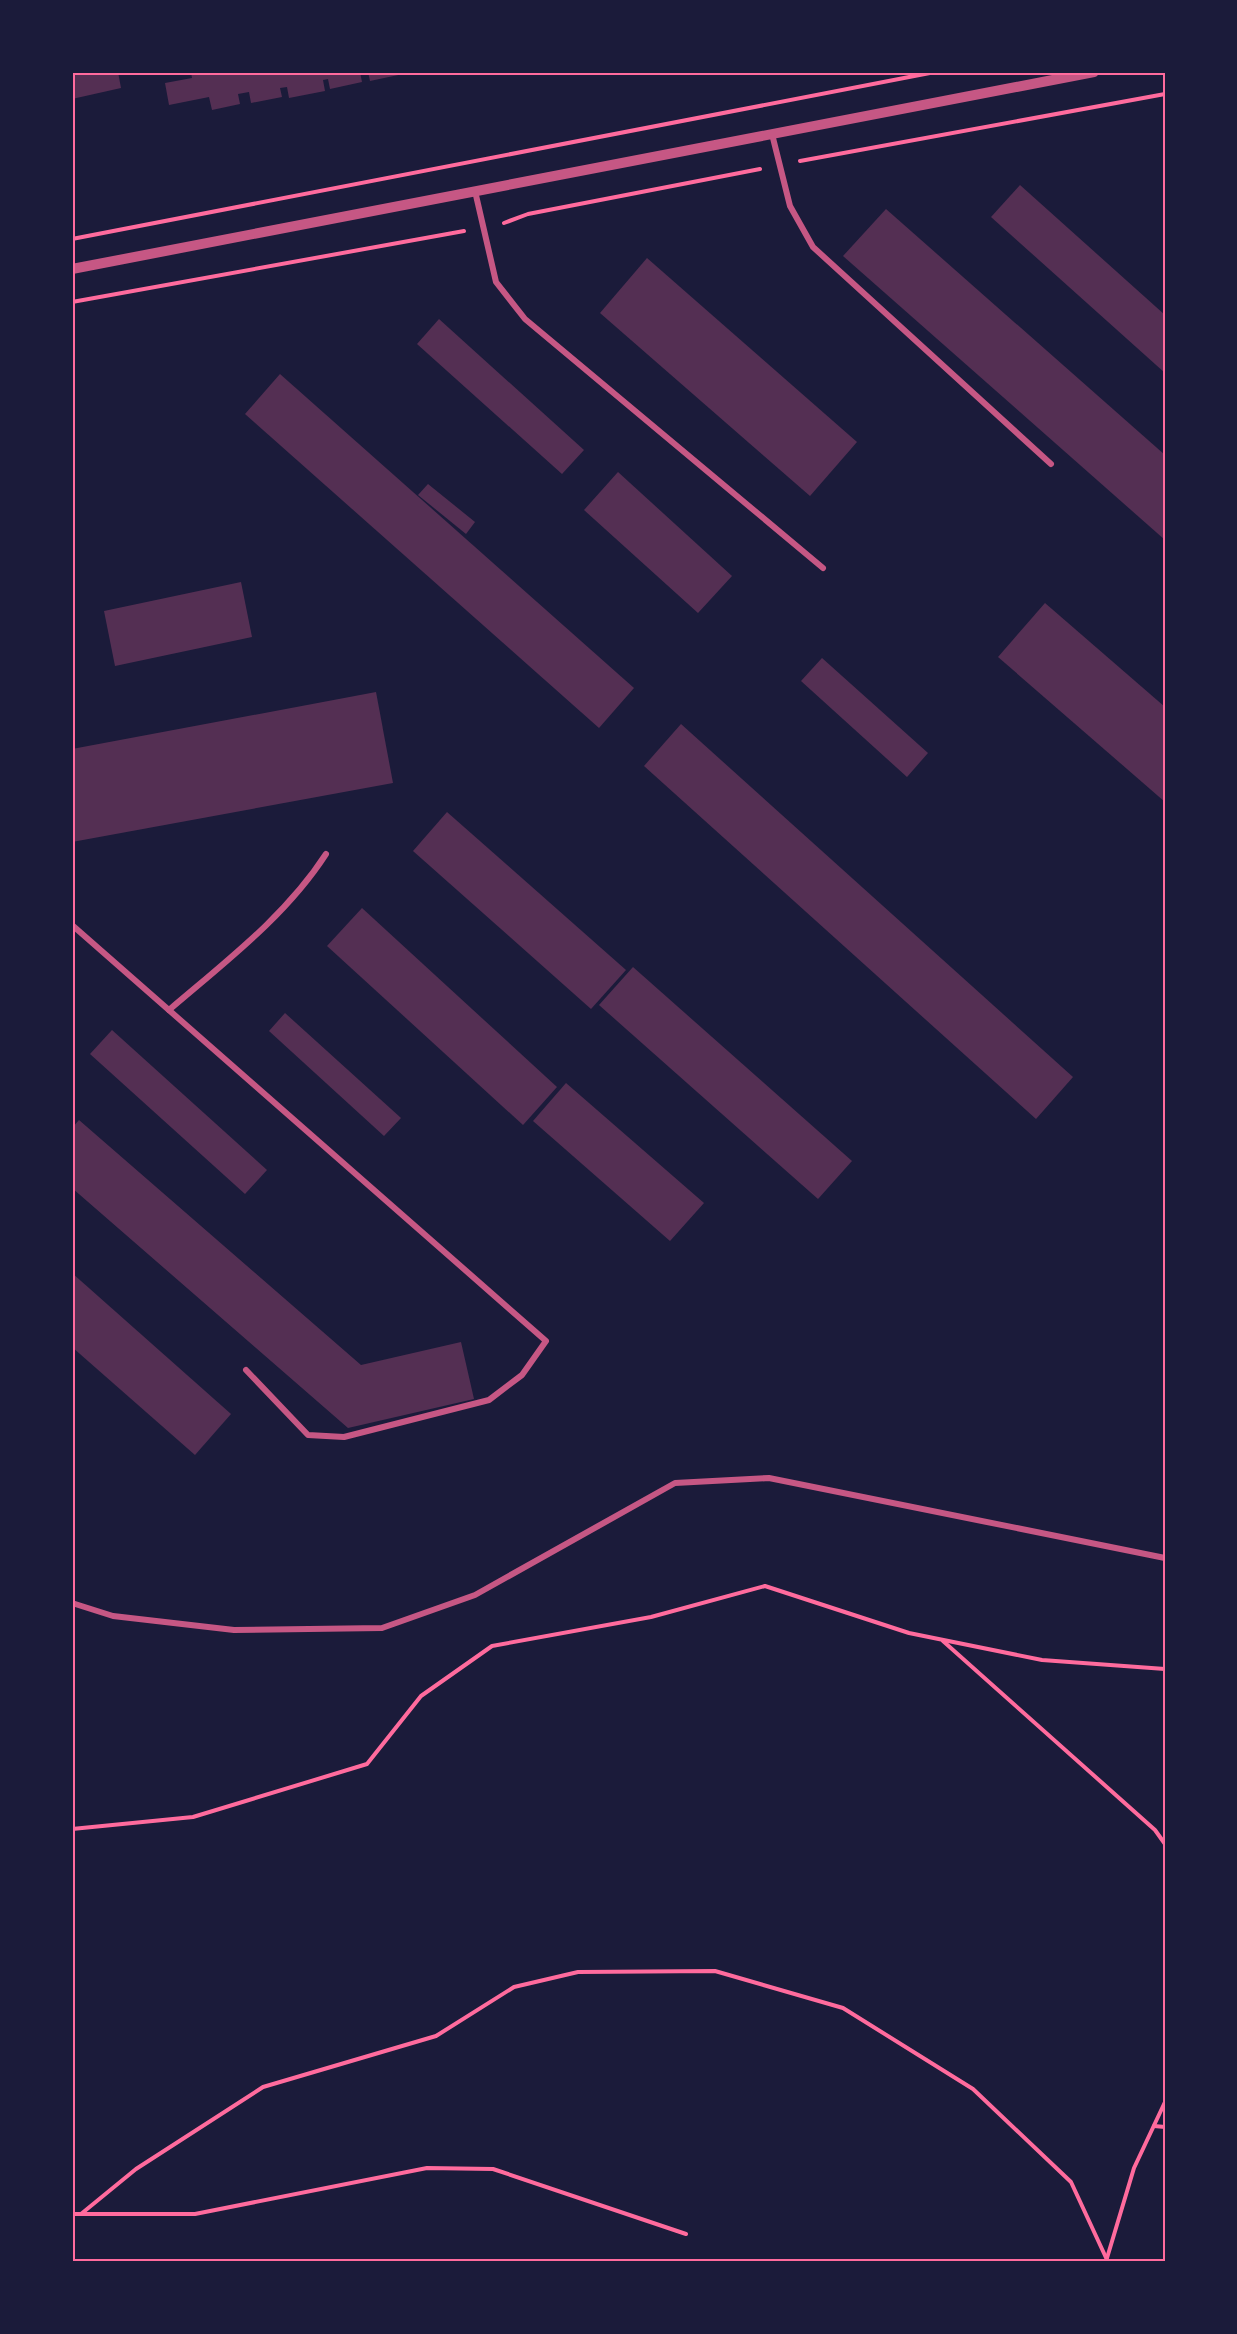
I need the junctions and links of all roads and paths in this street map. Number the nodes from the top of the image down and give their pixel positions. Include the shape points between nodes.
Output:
1 (935, 72) edge
2 (1094, 72) edge
3 (1165, 94) edge
4 (772, 134) junction
5 (780, 165) junction
6 (475, 191) junction
7 (505, 223) dead end
8 (461, 231) dead end
9 (72, 239) edge
10 (72, 269) edge
11 (72, 303) edge
12 (1051, 464) dead end
13 (823, 568) dead end
14 (326, 854) dead end
15 (72, 925) edge
16 (169, 1010) junction
17 (246, 1370) dead end
18 (1165, 1558) edge
19 (72, 1603) edge
20 (943, 1640) junction
21 (1165, 1669) edge
22 (72, 1829) edge
23 (1165, 1844) edge
24 (1165, 2102) edge
25 (1154, 2126) junction
26 (1165, 2127) edge
27 (72, 2214) edge
28 (81, 2214) junction
29 (686, 2234) dead end
30 (1107, 2261) edge

1 - 9 path
2 - 4 street
3 - 5 path
4 - 5 street
4 - 6 street
5 - 7 path via 528,214
5 - 12 street via 790,206 813,247
6 - 10 street
6 - 13 street via 496,282 525,319
8 - 11 path
14 - 16 street via 309,881 261,930
15 - 16 street
16 - 17 street via 546,1341 522,1375 489,1400 344,1437 308,1436
18 - 19 street via 769,1478 675,1483 475,1595 382,1628 234,1630 113,1616
20 - 21 path via 1042,1660
20 - 22 path via 909,1633 765,1586 651,1617 492,1646 421,1696 367,1764 193,1817
20 - 23 path via 1155,1830
24 - 25 path
25 - 26 path
25 - 30 path via 1134,2168
27 - 28 path
28 - 29 path via 195,2214 427,2168 493,2169
28 - 30 path via 136,2169 263,2087 436,2037 514,1987 578,1972 715,1971 843,2008 973,2089 1071,2182

